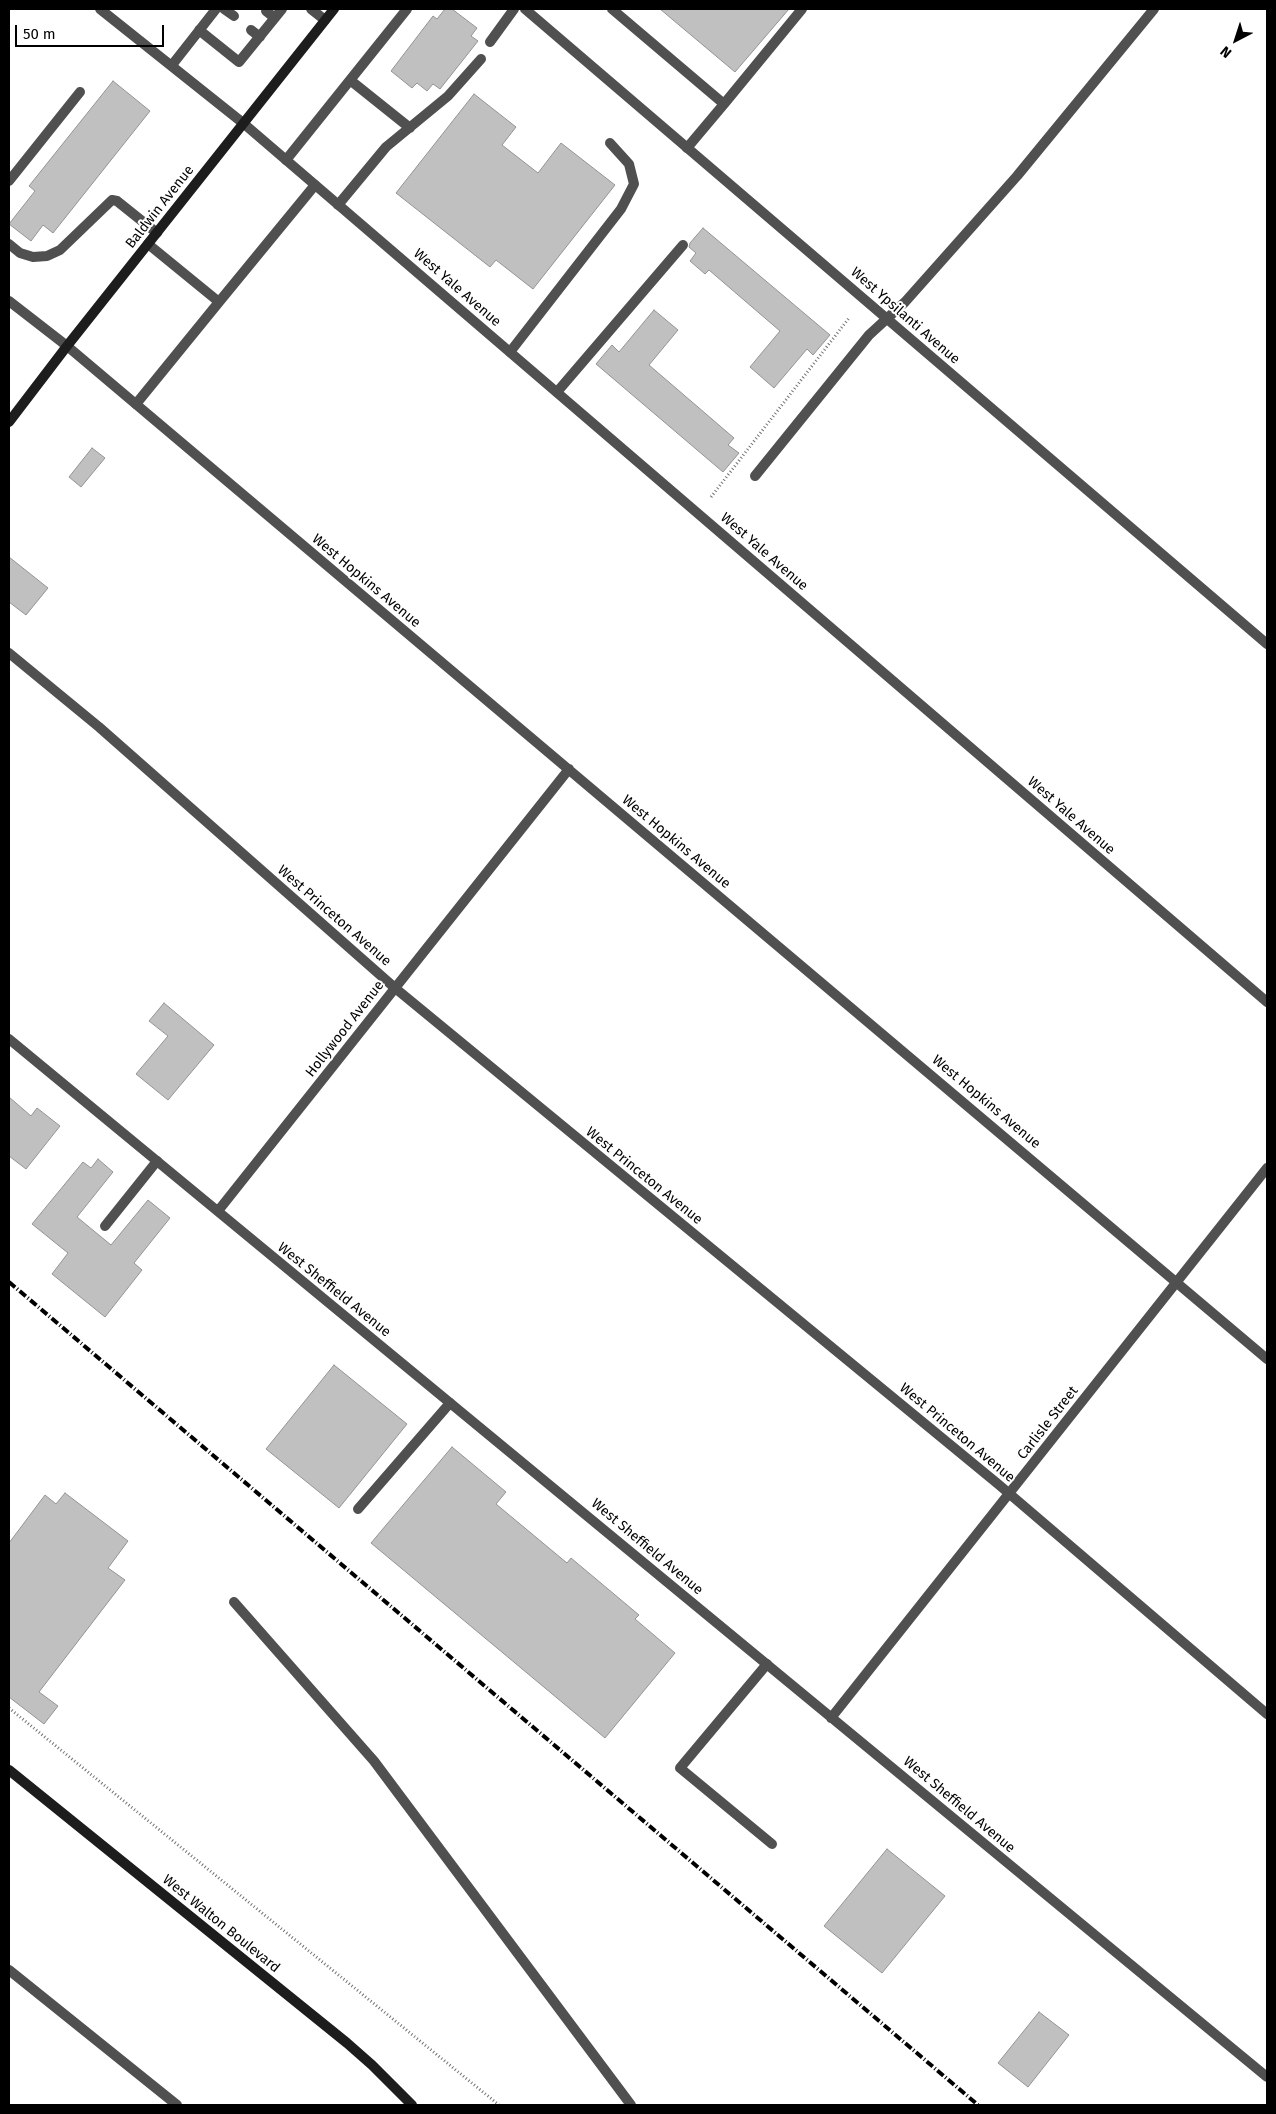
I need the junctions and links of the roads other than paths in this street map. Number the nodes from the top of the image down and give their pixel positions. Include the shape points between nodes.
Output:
1 (100, 9) edge
2 (216, 9) edge
3 (224, 9) edge
4 (282, 9) edge
5 (311, 9) edge
6 (334, 9) edge
7 (407, 9) edge
8 (514, 9) edge
9 (612, 9) edge
10 (802, 9) edge
11 (1154, 9) edge
12 (528, 10) edge
13 (266, 11) dead end
14 (234, 16) dead end
15 (275, 18) junction
16 (325, 20) junction
17 (199, 30) junction
18 (490, 42) dead end
19 (481, 59) dead end
20 (172, 65) junction
21 (350, 80) junction
22 (80, 92) dead end
23 (724, 104) junction
24 (243, 123) junction
25 (410, 128) junction
26 (610, 143) dead end
27 (687, 148) junction
28 (286, 160) junction
29 (9, 181) edge
30 (315, 185) junction
31 (338, 205) junction
32 (157, 233) junction
33 (9, 244) edge
34 (148, 244) junction
35 (683, 245) dead end
36 (9, 301) edge
37 (219, 302) junction
38 (887, 319) junction
39 (66, 346) junction
40 (510, 352) junction
41 (557, 392) junction
42 (136, 404) junction
43 (9, 422) edge
44 (756, 476) dead end
45 (1267, 644) edge
46 (9, 653) edge
47 (569, 769) junction
48 (395, 988) junction
49 (1267, 1002) edge
50 (9, 1039) edge
51 (157, 1161) junction
52 (1267, 1168) edge
53 (218, 1211) junction
54 (105, 1226) dead end
55 (1177, 1282) junction
56 (1267, 1358) edge
57 (450, 1403) junction
58 (1009, 1494) junction
59 (358, 1509) dead end
60 (234, 1602) dead end
61 (767, 1664) junction
62 (1267, 1714) edge
63 (832, 1718) junction
64 (9, 1770) edge
65 (772, 1844) dead end
66 (9, 1970) edge
67 (1267, 2077) edge
68 (177, 2105) edge
69 (412, 2105) edge
70 (631, 2105) edge

1 - 20 street, West Yale Avenue
2 - 17 street
3 - 14 street
4 - 15 street
5 - 16 street
6 - 16 main road, Baldwin Avenue
7 - 21 street
8 - 18 street
9 - 23 street
10 - 23 street
11 - 38 street via 1018,176
12 - 27 street, West Ypsilanti Avenue
13 - 15 street
15 - 17 street via 255,34 239,62
16 - 24 main road, Baldwin Avenue
17 - 20 street
19 - 25 street via 448,96
20 - 24 street, West Yale Avenue
21 - 25 street
21 - 28 street
22 - 29 street
23 - 27 street
24 - 28 street, West Yale Avenue
24 - 32 main road, Baldwin Avenue
25 - 31 street via 386,147
26 - 40 street via 629,164 634,184 621,209
27 - 38 street, West Ypsilanti Avenue
28 - 30 street, West Yale Avenue
30 - 31 street, West Yale Avenue
30 - 37 street
31 - 40 street, West Yale Avenue
32 - 33 street via 112,200 60,250 48,256 33,257 20,253
32 - 34 main road, Baldwin Avenue
34 - 37 street
34 - 39 main road, Baldwin Avenue
35 - 41 street
36 - 39 street, West Hopkins Avenue
37 - 42 street
38 - 44 street via 870,335
38 - 45 street, West Ypsilanti Avenue
39 - 42 street, West Hopkins Avenue
39 - 43 main road, Baldwin Avenue
40 - 41 street, West Yale Avenue
41 - 49 street, West Yale Avenue
42 - 47 street, West Hopkins Avenue
46 - 48 street, West Princeton Avenue
47 - 48 street, Hollywood Avenue
47 - 55 street, West Hopkins Avenue
48 - 53 street, Hollywood Avenue
48 - 58 street, West Princeton Avenue
50 - 51 street, West Sheffield Avenue
51 - 53 street, West Sheffield Avenue
51 - 54 street
52 - 55 street, Carlisle Street
53 - 57 street, West Sheffield Avenue
55 - 56 street, West Hopkins Avenue
55 - 58 street, Carlisle Street
57 - 59 street
57 - 61 street, West Sheffield Avenue
58 - 62 street, West Princeton Avenue
58 - 63 street, Carlisle Street
60 - 70 street via 374,1761
61 - 63 street, West Sheffield Avenue
61 - 65 street via 680,1768
63 - 67 street, West Sheffield Avenue
64 - 69 main road, West Walton Boulevard via 347,2043
66 - 68 street

